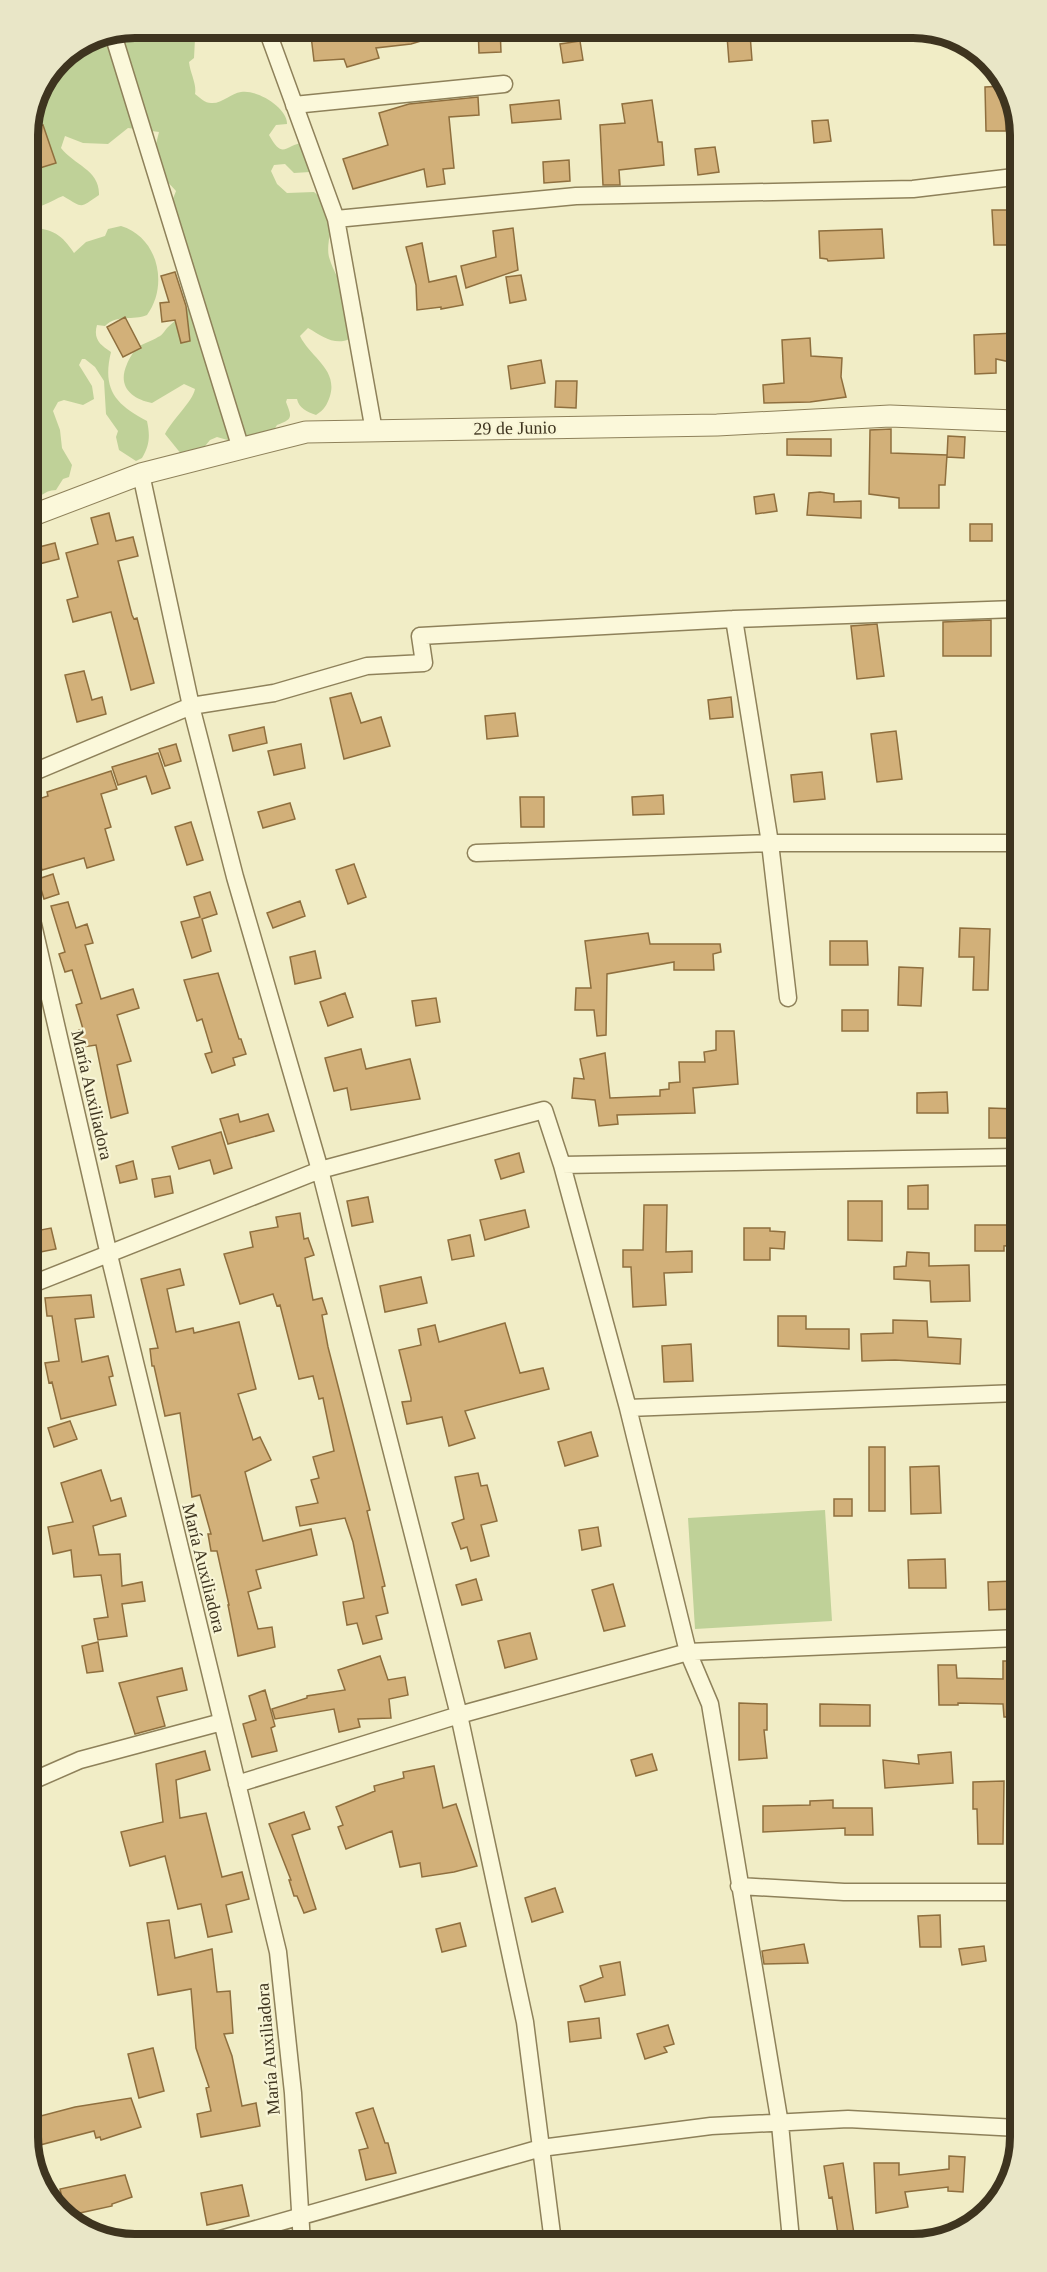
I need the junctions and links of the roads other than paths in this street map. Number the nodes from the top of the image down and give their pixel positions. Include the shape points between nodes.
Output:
1 (270, 38) edge
2 (115, 39) edge
3 (504, 84) dead end
4 (294, 105) junction
5 (1010, 177) edge
6 (336, 219) junction
7 (1010, 421) edge
8 (374, 431) junction
9 (241, 448) junction
10 (141, 474) junction
11 (38, 513) edge
12 (1010, 609) edge
13 (734, 619) junction
14 (192, 706) junction
15 (38, 770) edge
16 (770, 843) junction
17 (1010, 843) edge
18 (476, 853) dead end
19 (38, 947) edge
20 (788, 998) dead end
21 (1010, 1157) edge
22 (562, 1165) junction
23 (320, 1170) junction
24 (108, 1255) junction
25 (38, 1283) edge
26 (1010, 1393) edge
27 (628, 1408) junction
28 (1010, 1638) edge
29 (688, 1652) junction
30 (459, 1715) junction
31 (222, 1722) junction
32 (38, 1778) edge
33 (237, 1784) junction
34 (739, 1886) junction
35 (1010, 1892) edge
36 (780, 2124) junction
37 (1010, 2128) edge
38 (541, 2148) junction
39 (299, 2218) junction
40 (240, 2234) edge
41 (301, 2234) edge
42 (552, 2234) edge
43 (790, 2234) edge

1 - 4 street
2 - 9 street
3 - 4 street
4 - 6 street
5 - 6 street via 913,189 576,196
6 - 8 street
7 - 8 street, 29 de Junio via 890,416 717,425
8 - 9 street, 29 de Junio via 306,432
9 - 10 street, 29 de Junio
10 - 11 street, 29 de Junio
10 - 14 street
12 - 13 street
13 - 14 street via 420,636 424,663 367,666 274,693
13 - 16 street
14 - 15 street
14 - 23 street via 235,877
16 - 17 street
16 - 18 street
16 - 20 street
19 - 24 street, María Auxiliadora
21 - 22 street
22 - 23 street via 544,1110
22 - 27 street
23 - 24 street
23 - 30 street
24 - 25 street
24 - 31 street, María Auxiliadora
26 - 27 street
27 - 29 street
28 - 29 street
29 - 30 street
29 - 34 street via 710,1704
30 - 33 street
30 - 38 street via 525,2022
31 - 32 street via 80,1760
31 - 33 street, María Auxiliadora
33 - 39 street, María Auxiliadora via 278,1952 293,2093
34 - 35 street via 844,1892
34 - 36 street
36 - 37 street via 848,2120
36 - 38 street via 711,2126
36 - 43 street
38 - 39 street
38 - 42 street
39 - 40 street
39 - 41 street, María Auxiliadora

